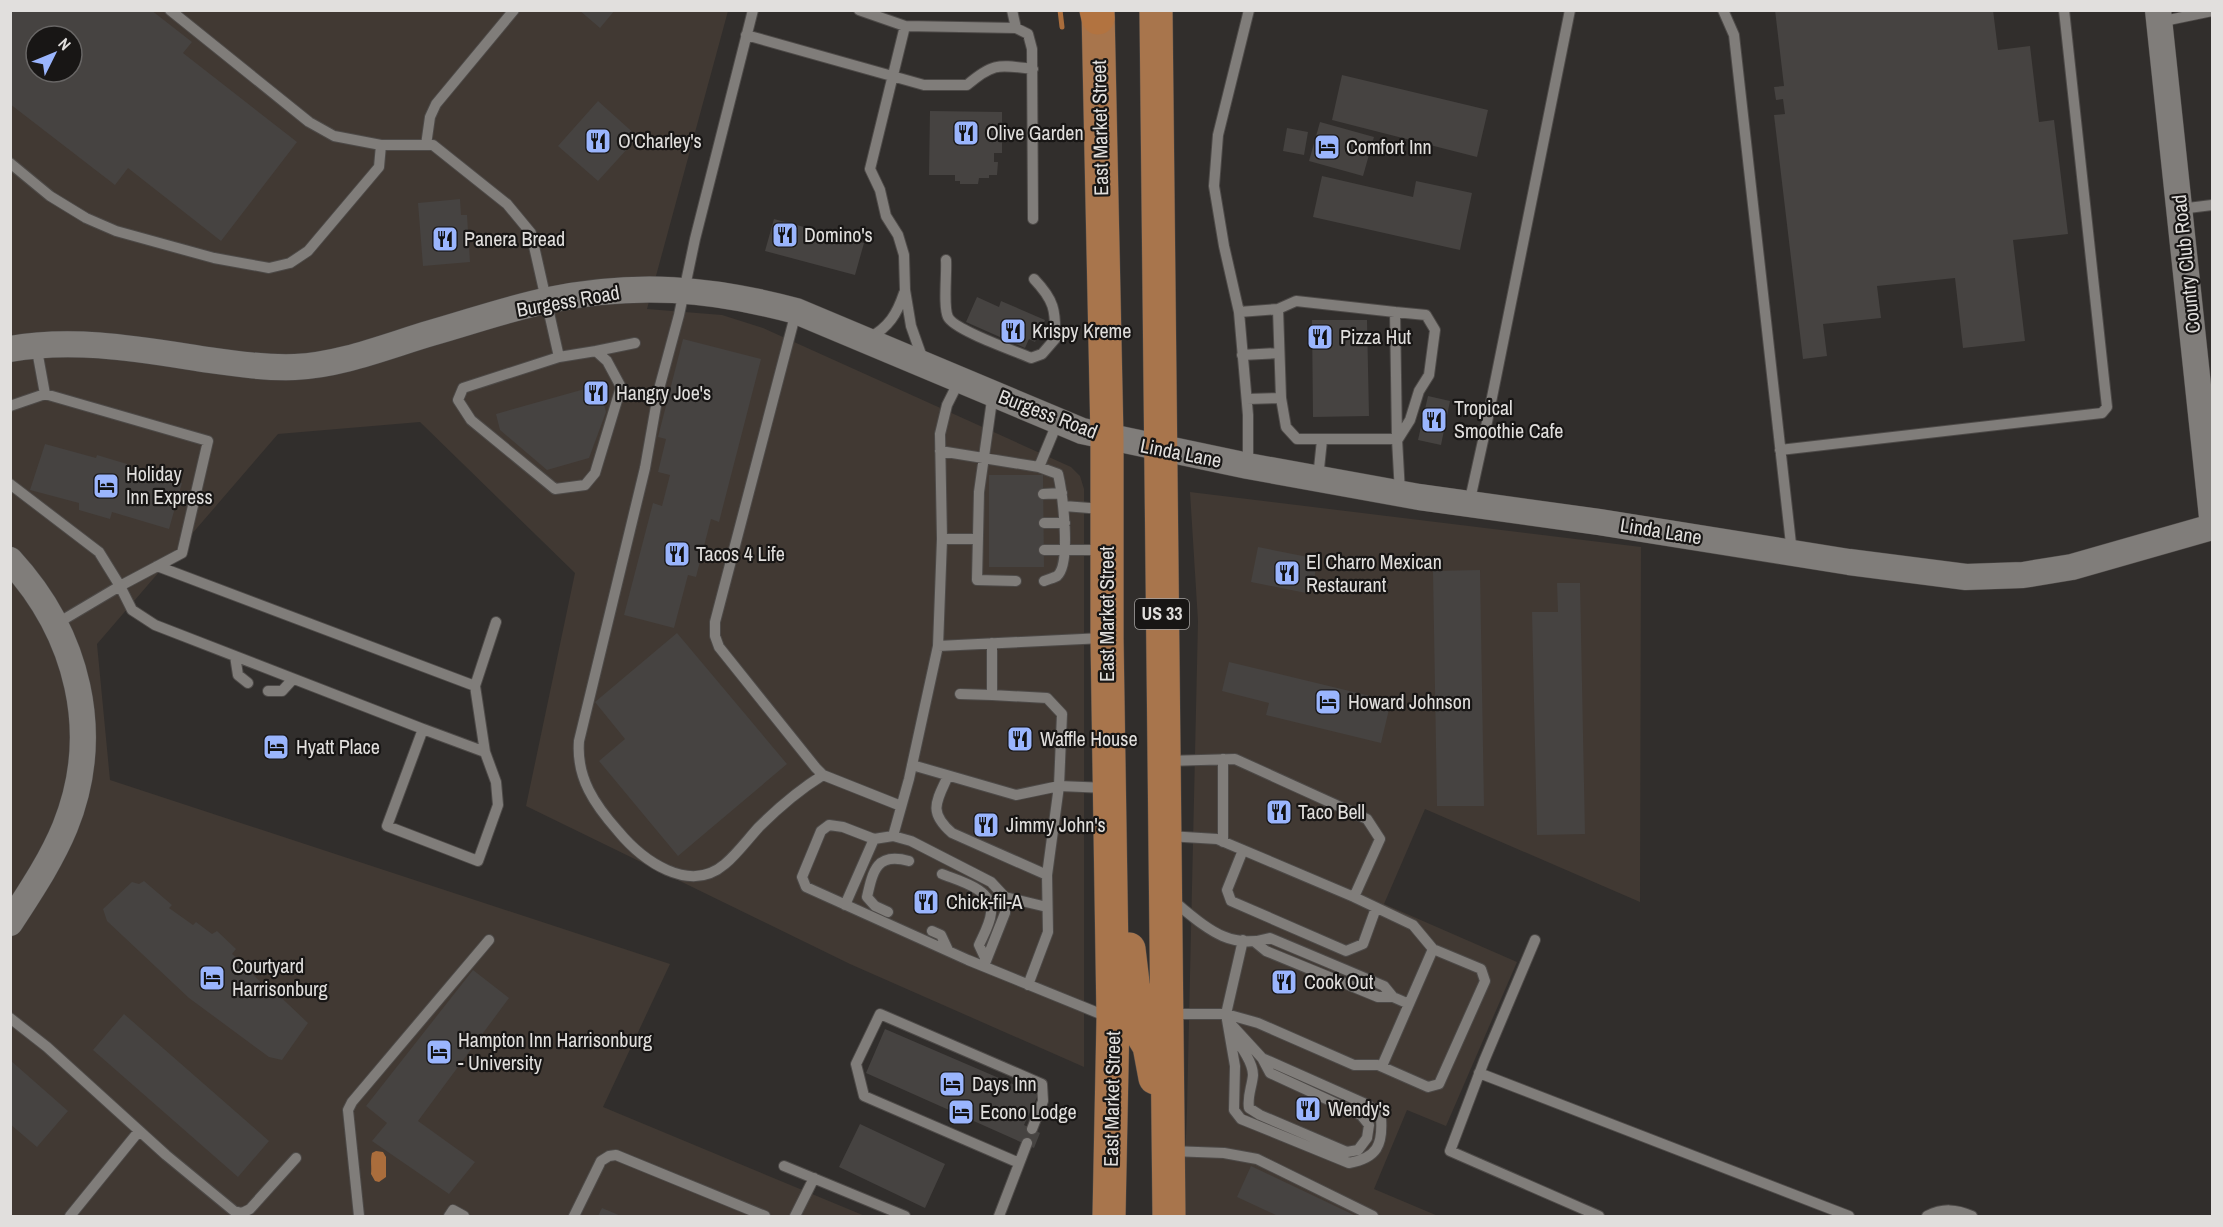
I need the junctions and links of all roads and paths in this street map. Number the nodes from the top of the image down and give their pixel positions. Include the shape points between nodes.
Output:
1 (170, 10) edge
2 (514, 10) edge
3 (753, 10) edge
4 (859, 10) edge
5 (1012, 10) edge
6 (1156, 10) edge
7 (1249, 10) edge
8 (1570, 10) edge
9 (1723, 10) edge
10 (2064, 10) edge
11 (2212, 11) edge
12 (1097, 13) edge
13 (2158, 16) edge
14 (905, 26) junction
15 (1016, 28) junction
16 (746, 35) junction
17 (1033, 69) junction
18 (893, 76) junction
19 (381, 145) junction
20 (426, 145) junction
21 (10, 163) edge
22 (2212, 205) edge
23 (2180, 209) junction
24 (1033, 219) dead end
25 (946, 260) dead end
26 (1034, 279) dead end
27 (685, 290) junction
28 (905, 290) junction
29 (548, 300) junction
30 (1278, 309) junction
31 (796, 311) junction
32 (1239, 312) junction
33 (1395, 312) junction
34 (866, 339) junction
35 (635, 343) dead end
36 (36, 345) junction
37 (10, 349) edge
38 (596, 351) junction
39 (1280, 353) junction
40 (1242, 356) junction
41 (559, 357) junction
42 (924, 364) junction
43 (960, 379) junction
44 (993, 393) junction
45 (45, 394) junction
46 (1281, 398) junction
47 (1246, 399) junction
48 (10, 406) edge
49 (1058, 421) junction
50 (1107, 438) junction
51 (1398, 439) junction
52 (1322, 440) junction
53 (1160, 448) junction
54 (1780, 450) junction
55 (940, 451) junction
56 (982, 459) junction
57 (1248, 466) junction
58 (1040, 467) junction
59 (1318, 479) junction
60 (10, 484) edge
61 (1043, 494) dead end
62 (1062, 494) junction
63 (1400, 494) junction
64 (1469, 504) junction
65 (1064, 506) junction
66 (1107, 510) junction
67 (2212, 518) edge
68 (1044, 522) dead end
69 (1065, 523) junction
70 (2212, 527) edge
71 (942, 539) junction
72 (978, 539) junction
73 (1044, 550) dead end
74 (1064, 550) junction
75 (1107, 550) junction
76 (1792, 553) junction
77 (10, 560) edge
78 (157, 566) junction
79 (1016, 581) dead end
80 (1044, 581) dead end
81 (120, 586) junction
82 (496, 622) dead end
83 (56, 624) junction
84 (1107, 638) junction
85 (992, 643) junction
86 (938, 646) junction
87 (235, 656) junction
88 (293, 679) junction
89 (248, 683) dead end
90 (475, 686) junction
91 (268, 691) dead end
92 (960, 694) dead end
93 (992, 695) junction
94 (423, 729) junction
95 (485, 752) junction
96 (1223, 759) junction
97 (1164, 761) junction
98 (912, 765) junction
99 (823, 775) junction
100 (948, 776) junction
101 (1059, 786) junction
102 (1110, 788) junction
103 (901, 806) junction
104 (1164, 835) junction
105 (892, 836) junction
106 (874, 839) junction
107 (1223, 842) junction
108 (1242, 850) junction
109 (909, 861) dead end
110 (942, 874) dead end
111 (1047, 875) junction
112 (1111, 892) junction
113 (1165, 894) junction
114 (1005, 897) junction
115 (1354, 897) junction
116 (845, 905) junction
117 (1047, 907) junction
118 (1376, 908) junction
119 (888, 912) dead end
120 (10, 923) edge
121 (932, 931) dead end
122 (489, 940) dead end
123 (1243, 940) junction
124 (1535, 940) dead end
125 (1433, 949) junction
126 (948, 950) junction
127 (985, 963) junction
128 (1028, 985) junction
129 (1409, 1004) junction
130 (1166, 1014) junction
131 (10, 1018) edge
132 (1113, 1019) junction
133 (1228, 1022) junction
134 (1262, 1058) junction
135 (1382, 1066) junction
136 (1479, 1073) junction
137 (1032, 1129) dead end
138 (139, 1131) junction
139 (1027, 1143) dead end
140 (1168, 1151) junction
141 (296, 1158) dead end
142 (1019, 1163) junction
143 (784, 1166) dead end
144 (814, 1178) junction
145 (70, 1216) edge
146 (359, 1216) edge
147 (449, 1216) edge
148 (464, 1216) edge
149 (574, 1216) edge
150 (765, 1216) edge
151 (795, 1216) edge
152 (905, 1216) edge
153 (999, 1216) edge
154 (1109, 1216) edge
155 (1168, 1216) edge
156 (1373, 1216) edge
157 (1599, 1216) edge
158 (1849, 1216) edge
159 (1927, 1216) edge
160 (1972, 1216) edge

1 - 19 lane via 309,123 334,136
2 - 20 lane via 436,104
3 - 16 lane
4 - 14 lane
5 - 15 lane
6 - 53 highway, US 33
7 - 32 lane via 1222,113 1214,172
8 - 64 lane
9 - 54 lane via 1734,35
10 - 54 lane via 2107,407 2102,413
11 - 13 lane
12 - 50 highway, East Market Street / US 33
13 - 23 street, Country Club Road
14 - 15 lane
14 - 18 lane
15 - 17 lane via 1028,34
16 - 18 lane
16 - 27 lane
17 - 18 lane via 998,65 967,85 924,85
17 - 24 lane
18 - 28 lane via 870,169 904,255
19 - 20 lane
19 - 21 lane via 380,167 308,251 290,263 268,268 214,258 116,231 50,196
20 - 29 lane via 434,145 507,204 531,233
22 - 23 lane
23 - 67 street, Country Club Road
25 - 26 lane via 948,318 959,327 1031,358 1042,354 1055,339 1054,305
27 - 29 street, Burgess Road via 618,290
27 - 31 street, Burgess Road via 754,300
27 - 99 lane via 579,741 582,776 598,808 632,847 678,875 691,876 724,865 781,806
28 - 34 lane via 890,324
28 - 42 lane via 911,326
29 - 36 street, Burgess Road via 346,358 296,367 249,365 103,345
29 - 41 lane
30 - 32 lane
30 - 33 lane via 1296,302
30 - 39 lane
31 - 34 street, Burgess Road
31 - 99 lane via 714,629 719,647
32 - 40 lane
33 - 51 lane
33 - 51 lane via 1426,315 1435,330 1429,375
34 - 42 street, Burgess Road
35 - 38 lane
36 - 37 street, Burgess Road
36 - 45 lane
38 - 41 lane
38 - 41 lane via 607,360 621,387 595,473 585,485 555,489 471,420 458,400 463,388
39 - 40 lane
39 - 46 lane
40 - 47 lane
42 - 43 street, Burgess Road
43 - 44 street, Burgess Road
43 - 55 lane via 944,413
44 - 49 street, Burgess Road
44 - 56 lane
45 - 48 lane
45 - 78 lane via 208,441 182,553
46 - 47 lane
46 - 52 lane via 1286,427 1297,439
47 - 57 lane
49 - 50 street, Burgess Road
49 - 58 lane
50 - 53 street, Linda Lane
50 - 66 highway, East Market Street / US 33
51 - 52 lane
51 - 63 lane
52 - 59 lane
53 - 57 street, Linda Lane
53 - 97 highway, US 33
54 - 76 lane
55 - 56 lane
55 - 71 lane
56 - 58 lane
56 - 72 lane via 984,520
57 - 59 street, Linda Lane
58 - 62 lane via 1058,474
59 - 63 street, Linda Lane
60 - 81 lane via 99,552
61 - 62 lane
62 - 65 lane
63 - 64 street, Linda Lane
64 - 76 street, Linda Lane
65 - 66 lane
65 - 69 lane
66 - 75 highway, East Market Street / US 33
68 - 69 lane
69 - 74 lane
70 - 76 street, Linda Lane via 2072,567 1990,578 1943,576
71 - 72 lane
71 - 86 lane
72 - 79 lane via 983,551 977,580
73 - 74 lane
74 - 75 lane
74 - 80 lane via 1058,576
75 - 84 highway, East Market Street / US 33
77 - 83 street via 37,592
78 - 81 lane
78 - 90 lane
81 - 83 lane
81 - 87 lane via 132,610 155,625
82 - 90 lane
83 - 120 street via 71,660 80,697 81,767 65,828
84 - 85 lane
84 - 102 highway, East Market Street / US 33
85 - 86 lane
85 - 93 lane
86 - 98 lane
87 - 88 lane
87 - 89 lane via 238,675
88 - 91 lane via 282,691
88 - 94 lane
90 - 95 lane
92 - 93 lane
93 - 101 lane via 1047,698 1062,714
94 - 95 lane
94 - 95 lane via 387,826 478,861 498,805 496,782
96 - 97 lane
96 - 107 lane
96 - 115 lane via 1235,759 1367,819 1380,839
97 - 104 highway, US 33
98 - 100 lane
98 - 103 lane
99 - 103 lane
100 - 101 lane via 1016,795
100 - 111 lane via 936,806 940,823 952,833
101 - 102 lane
101 - 111 lane
102 - 112 highway, East Market Street / US 33
103 - 105 lane
104 - 107 lane
104 - 113 highway, US 33
105 - 106 lane
105 - 114 lane via 911,841 991,882
106 - 116 lane
106 - 116 lane via 843,827 829,825 821,831 802,877 806,887
107 - 108 lane
108 - 115 lane
108 - 118 lane via 1227,890 1231,902 1347,951 1363,944
109 - 119 lane via 886,858 871,881 867,897
110 - 127 lane via 976,888 988,898 991,912 979,945
111 - 117 lane
112 - 130 highway via 1129,919 1134,991
112 - 132 highway, East Market Street / US 33
113 - 123 lane via 1215,934
113 - 130 highway, US 33
114 - 117 lane
114 - 127 lane via 1005,913
115 - 118 lane
116 - 126 lane
117 - 128 lane via 1048,932
118 - 125 lane via 1413,925
121 - 126 lane via 941,935
122 - 146 lane via 348,1110
123 - 129 lane via 1270,938 1384,986 1393,997
123 - 133 lane
124 - 136 lane
125 - 129 lane
125 - 135 lane via 1481,969 1485,981 1439,1084 1428,1087
126 - 127 lane
127 - 128 lane
128 - 132 lane
129 - 135 lane
130 - 133 lane
130 - 140 highway, US 33
131 - 138 lane
132 - 140 highway via 1141,1033 1149,1046
132 - 154 highway, East Market Street / US 33
133 - 134 lane
133 - 134 lane via 1253,1073 1250,1108 1347,1152 1358,1150 1367,1138 1369,1125 1361,1115 1270,1072
133 - 134 lane via 1235,1066 1234,1110 1240,1119 1349,1163 1365,1160 1375,1150 1382,1135 1382,1118 1368,1105
133 - 135 lane via 1258,1023 1354,1065
136 - 157 lane via 1450,1151
136 - 158 lane
137 - 142 lane via 1043,1101 1042,1084 880,1014 856,1064 864,1096
138 - 141 lane via 238,1212 250,1209
138 - 145 lane
139 - 142 lane
140 - 155 highway, US 33
140 - 156 lane via 1257,1158
142 - 153 lane
143 - 144 lane
144 - 151 lane
144 - 152 lane
147 - 148 lane via 453,1210
149 - 150 lane via 601,1161 616,1155
159 - 160 lane via 1951,1210

